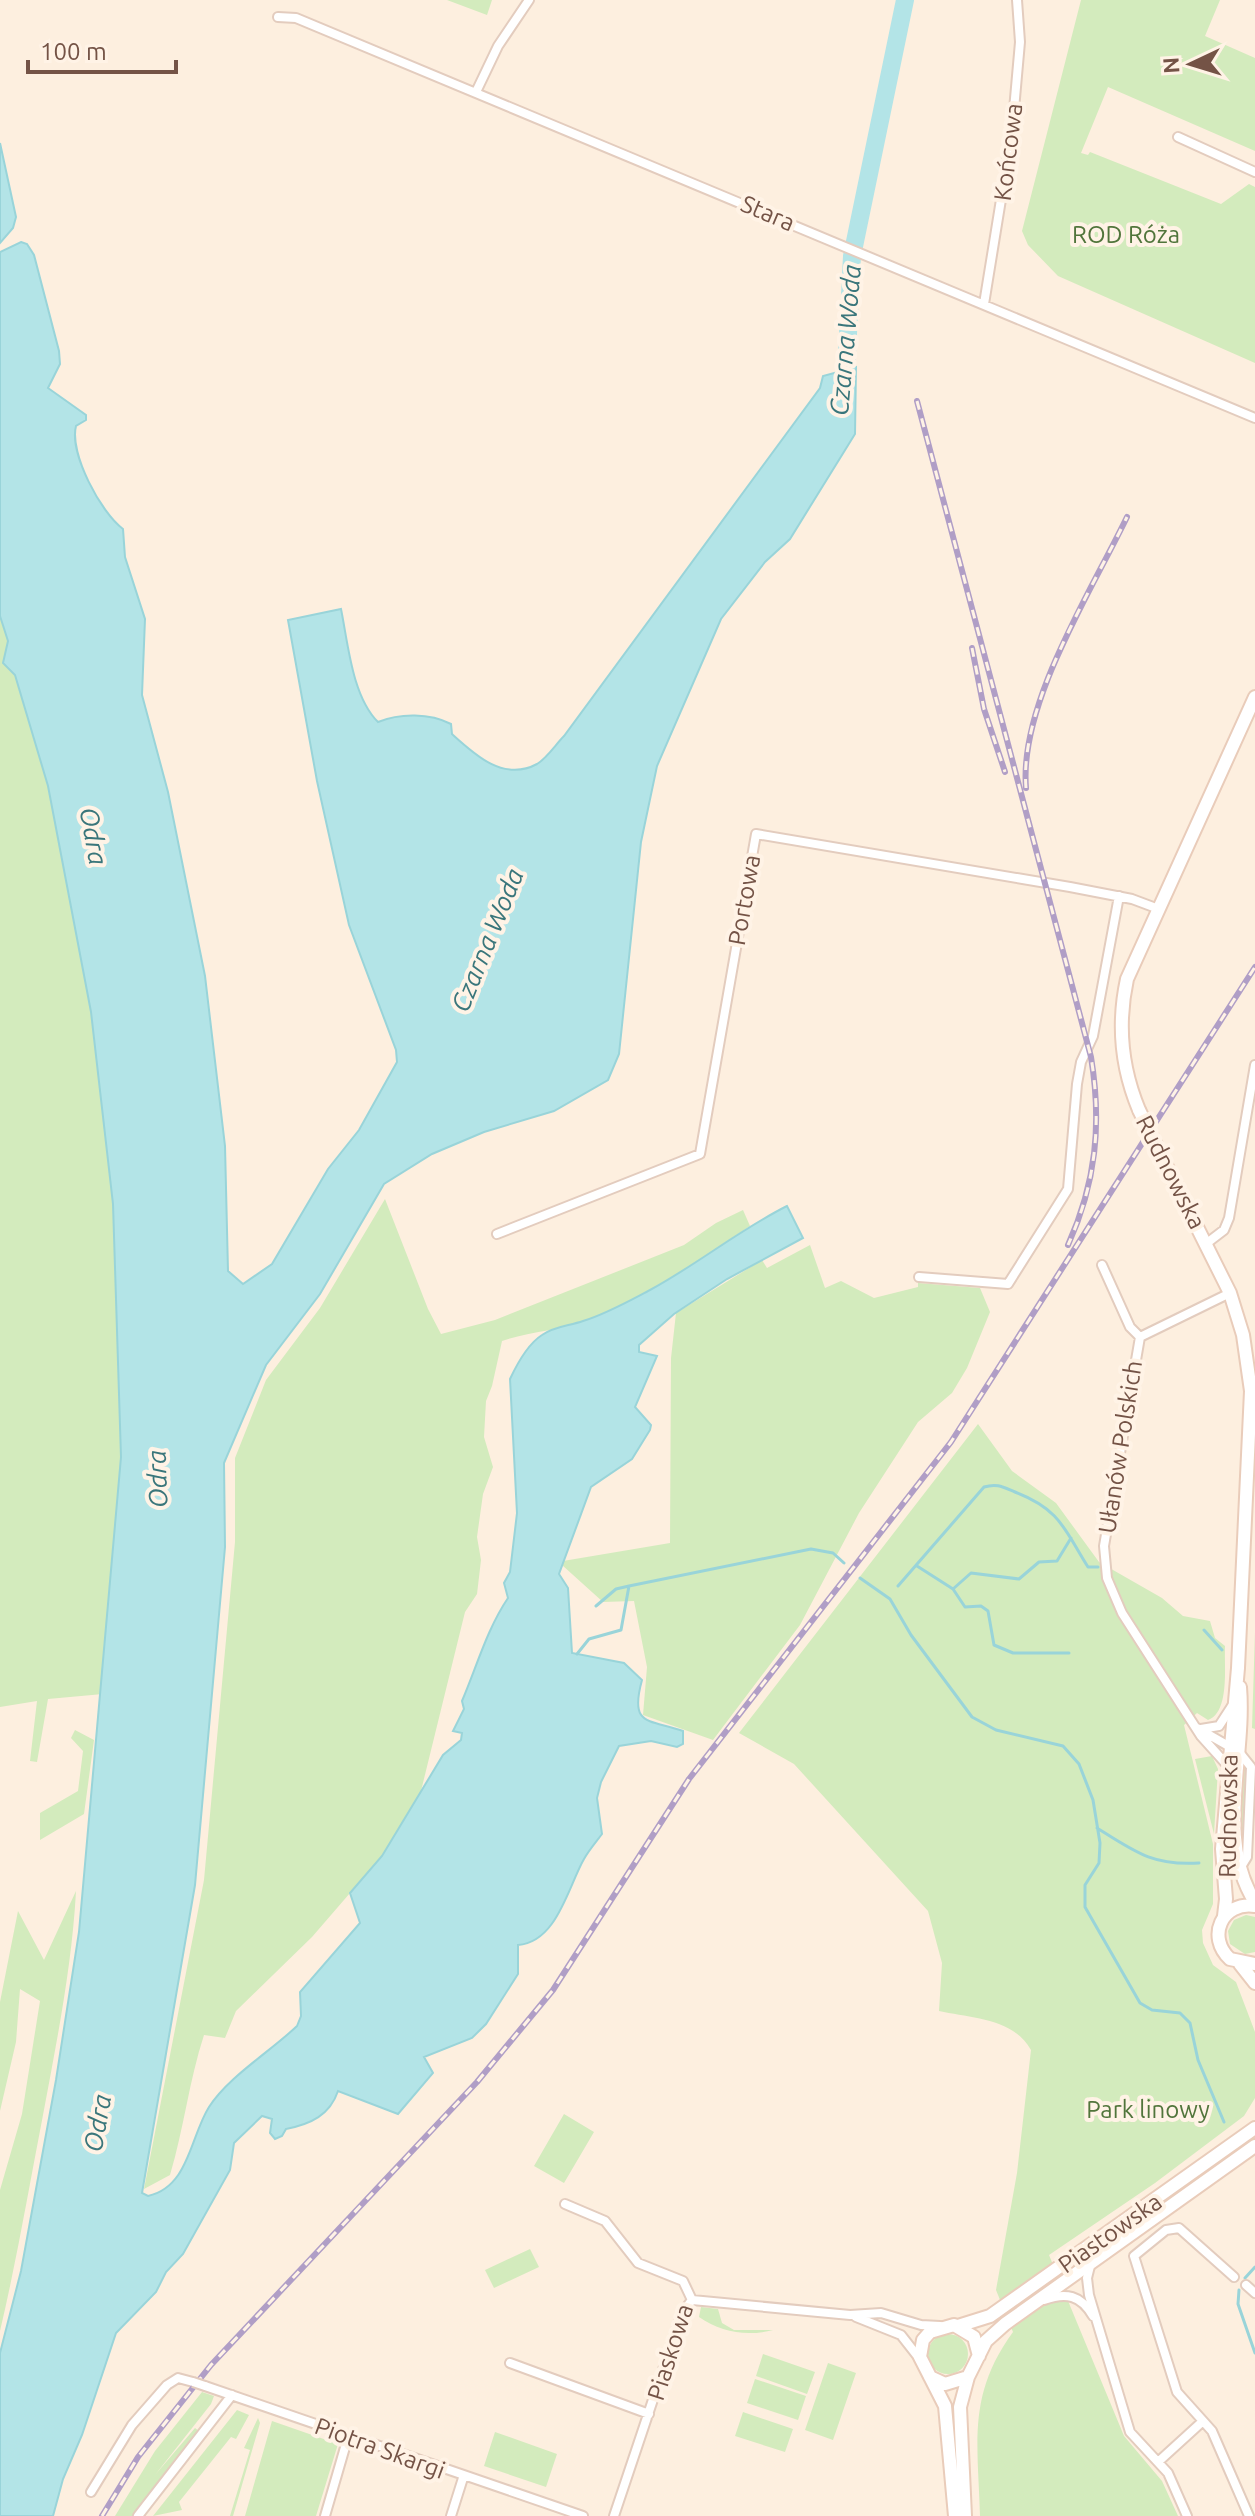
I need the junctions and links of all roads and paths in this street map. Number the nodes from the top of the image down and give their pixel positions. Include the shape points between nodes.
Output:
1 (529, 0) edge
2 (1017, 0) edge
3 (278, 17) dead end
4 (476, 92) junction
5 (1178, 137) dead end
6 (1255, 172) edge
7 (984, 304) junction
8 (1255, 418) edge
9 (1255, 697) edge
10 (1119, 896) junction
11 (1156, 908) junction
12 (1255, 1065) edge
13 (497, 1234) dead end
14 (1207, 1243) junction
15 (1102, 1265) dead end
16 (919, 1277) dead end
17 (1230, 1293) junction
18 (1140, 1337) junction
19 (1253, 1410) edge
20 (1238, 1668) junction
21 (1232, 1705) junction
22 (1194, 1725) junction
23 (1234, 1749) junction
24 (1228, 1767) junction
25 (1255, 1904) edge
26 (1224, 1916) junction
27 (1240, 1964) junction
28 (1255, 1964) edge
29 (1255, 1983) edge
30 (1255, 2128) edge
31 (1255, 2146) edge
32 (565, 2204) dead end
33 (1093, 2259) junction
34 (1234, 2277) dead end
35 (1246, 2285) dead end
36 (1255, 2293) edge
37 (692, 2300) junction
38 (1030, 2305) junction
39 (850, 2315) junction
40 (940, 2326) junction
41 (958, 2326) junction
42 (1100, 2331) junction
43 (979, 2357) junction
44 (510, 2363) dead end
45 (921, 2363) junction
46 (930, 2377) junction
47 (968, 2377) junction
48 (232, 2395) junction
49 (649, 2414) junction
50 (1203, 2421) junction
51 (348, 2437) junction
52 (1158, 2462) junction
53 (463, 2478) junction
54 (91, 2492) dead end
55 (556, 2512) edge
56 (138, 2516) edge
57 (325, 2516) edge
58 (451, 2516) edge
59 (583, 2516) edge
60 (614, 2516) edge
61 (955, 2516) edge
62 (965, 2516) edge
63 (1187, 2516) edge
64 (1249, 2516) edge

1 - 4 street
2 - 7 street, Końcowa via 1020,42 1012,132
3 - 4 street, Stara via 296,18
4 - 7 street, Stara
5 - 6 street
7 - 8 street, Stara
9 - 11 main road, Rudnowska
10 - 11 street, Portowa
10 - 13 street, Portowa via 756,834 700,1154
10 - 16 street via 1093,1036 1081,1062 1071,1175 1063,1200 1008,1284
11 - 14 main road, Rudnowska, bridge via 1127,979 1120,1022 1125,1067 1139,1110
12 - 14 street via 1229,1218 1224,1230
14 - 17 main road, Rudnowska
15 - 18 street, Ułanów Polskich via 1130,1327
17 - 18 street, Ułanów Polskich
17 - 19 main road, Rudnowska via 1248,1363
18 - 22 street, Ułanów Polskich via 1104,1531 1107,1578 1122,1613
19 - 20 main road, Rudnowska
20 - 21 main road, Rudnowska
20 - 23 main road, Rudnowska
21 - 22 street via 1219,1726 1207,1730
21 - 23 main road, Rudnowska
22 - 23 street, Ułanów Polskich
22 - 24 street, Ułanów Polskich
23 - 24 main road, Rudnowska
23 - 25 main road, Rudnowska via 1238,1871
24 - 26 main road, Rudnowska
25 - 26 main road
26 - 27 main road, Rudnowska via 1218,1931 1220,1947
27 - 28 main road
27 - 29 main road
30 - 41 main road, Piastowska via 990,2316
31 - 33 main road, Piastowska
32 - 37 street, Piaskowa via 605,2221 634,2260 680,2279
33 - 38 main road, Piastowska
33 - 42 street via 1088,2287
34 - 50 street via 1179,2228 1166,2230 1134,2256 1177,2392
35 - 36 street
37 - 39 street
37 - 49 street, Piaskowa via 682,2313
38 - 42 street via 1071,2295 1083,2302
38 - 43 main road, Piastowska via 990,2337
39 - 40 street via 881,2313
39 - 45 street via 901,2335
40 - 41 main road
40 - 45 main road via 923,2340
41 - 43 main road via 974,2337
42 - 52 street via 1130,2432
43 - 47 main road
44 - 49 street
45 - 46 main road
46 - 47 main road via 954,2384
46 - 61 main road via 946,2412
47 - 62 main road via 960,2407
48 - 51 street, Piotra Skargi
48 - 54 street, Piotra Skargi, bridge via 178,2378 163,2388 124,2436
48 - 56 street
49 - 60 street, Piaskowa
50 - 52 street
50 - 64 street
51 - 53 street, Piotra Skargi
51 - 57 street
52 - 63 street
53 - 55 street, Piotra Skargi
53 - 58 street
55 - 59 street, Piotra Skargi

